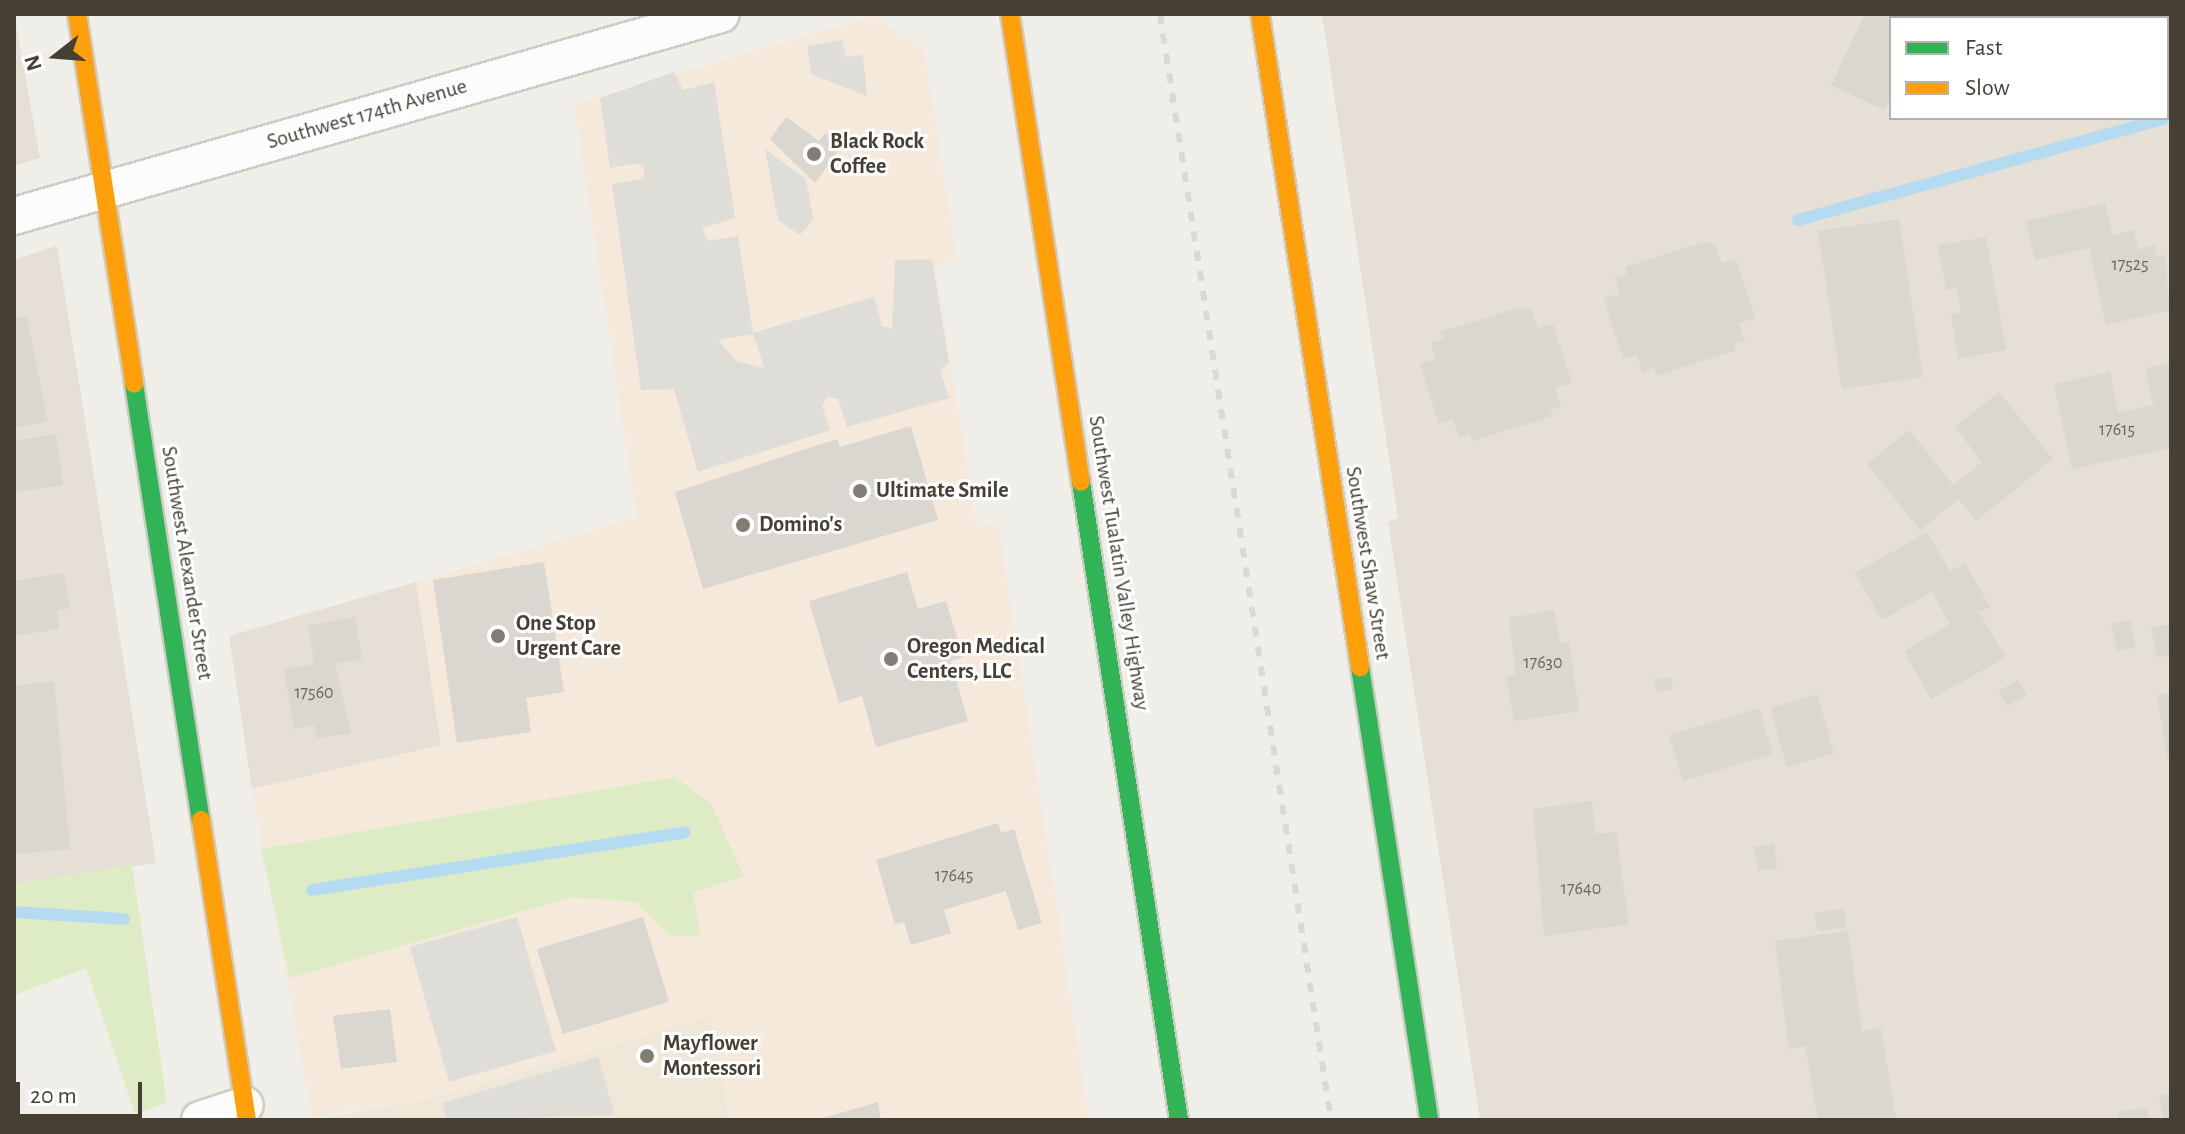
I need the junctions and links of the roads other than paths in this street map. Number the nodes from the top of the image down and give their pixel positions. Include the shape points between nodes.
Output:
1 (77, 14) edge
2 (721, 14) edge
3 (1010, 14) edge
4 (1260, 14) edge
5 (103, 189) junction
6 (14, 216) edge
7 (246, 1113) edge
8 (200, 1120) edge
9 (1179, 1120) edge
10 (1429, 1120) edge

1 - 5 street, Southwest Alexander Street
2 - 5 street, Southwest 174th Avenue
3 - 9 street, Southwest Tualatin Valley Highway
4 - 10 street, Southwest Shaw Street
5 - 6 street, Southwest 174th Avenue
5 - 7 street, Southwest Alexander Street
7 - 8 street

